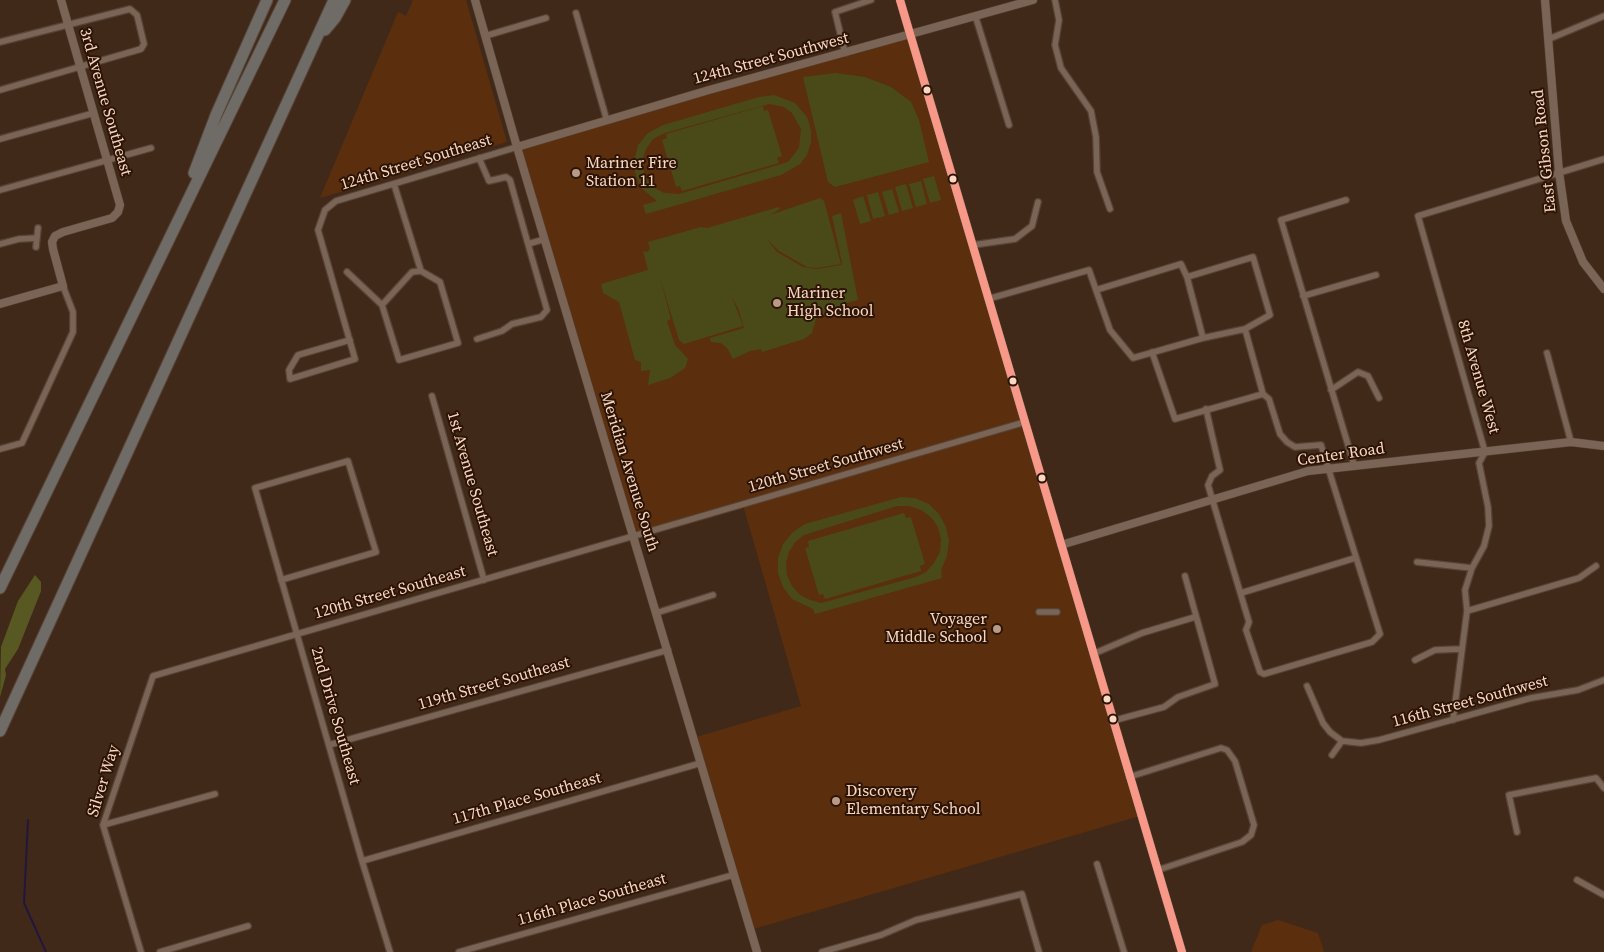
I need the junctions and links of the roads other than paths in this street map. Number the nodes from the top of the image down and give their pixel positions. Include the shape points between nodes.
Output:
1 (61, 0) edge
2 (268, 0) edge
3 (285, 0) edge
4 (334, 0) edge
5 (344, 0) edge
6 (475, 0) edge
7 (872, 0) edge
8 (900, 0) edge
9 (1033, 0) edge
10 (1055, 0) edge
11 (1544, 0) edge
12 (1015, 3) edge
13 (576, 13) dead end
14 (1604, 16) edge
15 (546, 18) dead end
16 (976, 18) junction
17 (68, 25) junction
18 (318, 36) junction
19 (485, 36) junction
20 (910, 36) junction
21 (1549, 40) junction
22 (0, 42) edge
23 (845, 53) junction
24 (81, 67) junction
25 (0, 90) edge
26 (94, 112) junction
27 (606, 121) junction
28 (1009, 125) dead end
29 (0, 139) edge
30 (517, 147) junction
31 (151, 148) dead end
32 (479, 158) junction
33 (1604, 159) edge
34 (108, 160) junction
35 (1559, 172) junction
36 (394, 184) junction
37 (0, 190) edge
38 (1346, 200) dead end
39 (1038, 202) dead end
40 (1110, 209) dead end
41 (38, 228) dead end
42 (37, 238) junction
43 (545, 239) junction
44 (0, 244) edge
45 (528, 244) junction
46 (973, 245) junction
47 (165, 246) junction
48 (36, 247) dead end
49 (421, 271) junction
50 (347, 272) dead end
51 (1376, 275) dead end
52 (1187, 277) junction
53 (63, 286) junction
54 (1604, 289) edge
55 (1096, 290) junction
56 (1303, 296) junction
57 (988, 299) junction
58 (0, 304) edge
59 (382, 305) junction
60 (1245, 329) junction
61 (1203, 338) junction
62 (477, 339) dead end
63 (350, 340) junction
64 (1152, 352) junction
65 (1547, 353) dead end
66 (1331, 390) junction
67 (1263, 394) junction
68 (432, 396) dead end
69 (1379, 398) dead end
70 (1206, 409) junction
71 (1025, 422) junction
72 (1571, 442) junction
73 (1604, 446) edge
74 (0, 449) edge
75 (1485, 452) junction
76 (1354, 465) junction
77 (1328, 468) junction
78 (1212, 500) junction
79 (634, 535) junction
80 (1061, 545) junction
81 (1355, 558) junction
82 (1417, 562) dead end
83 (1596, 566) dead end
84 (1472, 568) junction
85 (1184, 576) dead end
86 (282, 580) junction
87 (484, 580) junction
88 (0, 588) edge
89 (1241, 593) junction
90 (713, 595) dead end
91 (1467, 610) junction
92 (1039, 612) dead end
93 (1057, 612) dead end
94 (656, 613) junction
95 (1195, 618) junction
96 (296, 634) junction
97 (1460, 649) junction
98 (668, 650) junction
99 (1093, 654) junction
100 (1415, 660) dead end
101 (153, 676) joint
102 (1604, 680) edge
103 (1307, 686) dead end
104 (1452, 720) junction
105 (1112, 721) junction
106 (0, 731) edge
107 (1342, 741) junction
108 (329, 745) junction
109 (1332, 755) dead end
110 (701, 762) junction
111 (1129, 777) junction
112 (1604, 788) edge
113 (215, 794) dead end
114 (103, 825) junction
115 (1517, 832) dead end
116 (362, 861) junction
117 (1097, 864) dead end
118 (1158, 870) junction
119 (733, 874) junction
120 (1577, 880) dead end
121 (1604, 895) edge
122 (248, 926) dead end
123 (141, 952) edge
124 (160, 952) edge
125 (390, 952) edge
126 (458, 952) edge
127 (757, 952) edge
128 (822, 952) edge
129 (1038, 952) edge
130 (1124, 952) edge
131 (1182, 952) edge

1 - 17 street, 3rd Avenue Southeast
2 - 47 highway via 216,115
3 - 47 highway
4 - 18 highway
5 - 18 highway via 335,18
6 - 19 street, Meridian Avenue South
7 - 23 street via 835,12
8 - 20 street
9 - 12 street, 124th Street Southwest
10 - 40 street via 1059,20 1055,45 1061,68 1092,111 1097,172
11 - 21 street, East Gibson Road
12 - 16 street, 124th Street Southwest
13 - 27 street
14 - 21 street
15 - 19 street
16 - 20 street, 124th Street Southwest
16 - 28 street
17 - 22 street
17 - 24 street, 3rd Avenue Southeast
17 - 24 street via 130,9 137,15 144,40 141,49
18 - 106 highway
19 - 30 street, Meridian Avenue South
20 - 23 street, 124th Street Southwest
20 - 46 street
21 - 35 street, East Gibson Road
23 - 27 street, 124th Street Southwest
24 - 25 street
24 - 26 street, 3rd Avenue Southeast
26 - 29 street
26 - 34 street, 3rd Avenue Southeast
27 - 30 street, 124th Street Southwest
30 - 32 street, 124th Street Southeast
30 - 43 street, Meridian Avenue South
31 - 34 street
32 - 36 street, 124th Street Southeast
32 - 45 street via 489,181 506,177 512,185
33 - 35 street
34 - 37 street
34 - 53 street, 3rd Avenue Southeast via 120,205 118,212 112,218 55,236 53,249
35 - 54 street, East Gibson Road via 1566,221 1573,241 1583,262
35 - 75 street, 8th Avenue West via 1418,216
36 - 49 street
36 - 63 street, 124th Street Southeast via 336,201 325,210 318,230
38 - 56 street via 1281,220
39 - 46 street via 1032,226 1015,239
41 - 42 street
42 - 44 street
42 - 48 street
43 - 45 street
43 - 79 street, Meridian Avenue South
45 - 62 street via 547,310 541,317 512,324
46 - 57 street
47 - 88 highway
49 - 59 street via 412,272
49 - 59 street via 440,282 458,343 399,360
50 - 59 street
51 - 56 street
52 - 55 street via 1181,264
52 - 60 street via 1253,257 1270,315
52 - 61 street
53 - 58 street
53 - 74 street via 72,312 73,332 22,443
55 - 57 street via 1089,270
55 - 64 street via 1110,330 1133,358
56 - 66 street
57 - 71 street
60 - 61 street
60 - 67 street
61 - 64 street
63 - 63 street via 355,359 290,379 289,370 298,355
64 - 70 street via 1175,419
65 - 72 street
66 - 69 street via 1358,372 1368,376
66 - 76 street
67 - 70 street
67 - 77 street via 1268,399 1280,434 1287,442 1295,447 1321,445
68 - 87 street, 1st Avenue Southeast
70 - 78 street via 1220,470 1208,485
71 - 79 street, 120th Street Southwest
71 - 80 street
72 - 73 street, Center Road
72 - 75 street, Center Road
75 - 76 street, Center Road
75 - 84 street, 8th Avenue West via 1478,463 1489,526 1484,546
76 - 77 street, Center Road
77 - 78 street, Center Road
77 - 81 street
78 - 80 street, Center Road
78 - 89 street
79 - 87 street, 120th Street Southeast
79 - 94 street, Meridian Avenue South
80 - 99 street
81 - 89 street
81 - 89 street via 1380,634 1372,642 1264,674 1257,666 1246,630 1249,622
82 - 84 street
83 - 91 street via 1579,578
84 - 91 street, 8th Avenue West via 1465,590
85 - 95 street
86 - 86 street, 2nd Drive Southeast via 255,488 348,461 376,552
86 - 96 street, 2nd Drive Southeast
87 - 96 street, 120th Street Southeast
90 - 94 street
91 - 97 street, 8th Avenue West
92 - 93 street
94 - 98 street, Meridian Avenue South
95 - 99 street via 1142,633
95 - 105 street via 1215,684 1178,697 1164,707
96 - 101 street, 120th Street Southeast
96 - 108 street, 2nd Drive Southeast
97 - 100 street via 1435,650
97 - 104 street, 8th Avenue West
98 - 108 street, 119th Street Southeast
98 - 110 street, Meridian Avenue South
99 - 105 street
101 - 114 street, Silver Way
102 - 104 street, 116th Street Southwest via 1578,690 1530,698
103 - 107 street via 1323,723
104 - 107 street, 116th Street Southwest via 1361,743
105 - 111 street
107 - 109 street
108 - 116 street, 2nd Drive Southeast
110 - 116 street, 117th Place Southeast
110 - 119 street, Meridian Avenue South
111 - 118 street
111 - 118 street via 1221,748 1227,750 1235,761 1254,825 1248,838
112 - 115 street via 1596,778 1509,795
113 - 114 street
114 - 123 street, Silver Way
116 - 125 street, 2nd Drive Southeast
117 - 130 street
118 - 131 street
119 - 126 street, 116th Place Southeast
119 - 127 street, Meridian Avenue South
120 - 121 street
122 - 124 street
128 - 129 street via 881,935 916,920 1022,894

